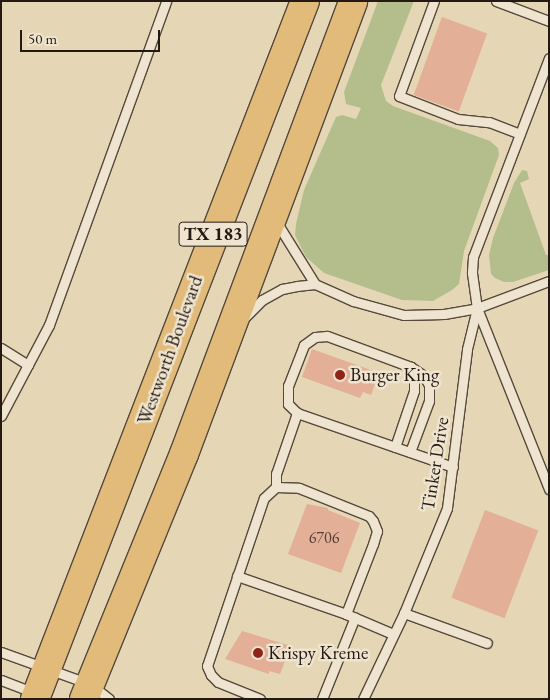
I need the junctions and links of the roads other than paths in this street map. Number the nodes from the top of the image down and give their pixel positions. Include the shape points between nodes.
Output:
1 (166, 1) edge
2 (304, 1) edge
3 (353, 1) edge
4 (434, 1) edge
5 (496, 1) edge
6 (549, 21) edge
7 (549, 58) edge
8 (520, 134) junction
9 (272, 215) junction
10 (549, 281) edge
11 (315, 284) junction
12 (477, 308) junction
13 (230, 332) junction
14 (1, 348) edge
15 (28, 364) junction
16 (411, 367) junction
17 (297, 413) junction
18 (1, 416) edge
19 (395, 447) junction
20 (410, 452) junction
21 (452, 467) junction
22 (280, 486) junction
23 (549, 489) edge
24 (237, 576) junction
25 (404, 613) junction
26 (350, 616) junction
27 (393, 634) junction
28 (487, 643) dead end
29 (1, 652) edge
30 (47, 668) junction
31 (1, 680) edge
32 (94, 694) edge
33 (40, 697) edge
34 (260, 699) edge
35 (322, 699) edge
36 (363, 699) edge

1 - 15 lane via 49,325
2 - 30 main road, Westworth Boulevard / TX 183
3 - 9 main road, TX 183
4 - 8 lane via 399,96 458,119 489,122
5 - 6 lane
7 - 8 lane
8 - 12 lane via 474,257 472,273
9 - 11 lane
9 - 13 main road, TX 183
10 - 12 lane
11 - 12 lane via 353,301 404,315 444,314
11 - 13 lane via 282,289 262,300
12 - 21 lane, Tinker Drive via 467,349
12 - 23 lane
13 - 32 main road, TX 183
14 - 15 lane
15 - 18 lane
16 - 17 lane via 327,336 315,337 304,345 288,386 288,404
16 - 19 lane via 414,391
16 - 20 lane via 424,376 429,385 429,401
17 - 19 lane
17 - 22 lane via 276,474
19 - 20 lane
20 - 21 lane
21 - 25 lane, Tinker Drive via 447,508
22 - 24 lane via 264,498
22 - 26 lane via 299,488 369,516 374,521 377,531
24 - 26 lane
24 - 34 lane via 207,666 210,675 218,682
25 - 27 lane, Tinker Drive
25 - 28 lane
26 - 27 lane
26 - 35 lane
27 - 36 lane, Tinker Drive
29 - 30 lane
30 - 32 lane
30 - 33 main road, Westworth Boulevard / TX 183
31 - 33 lane

